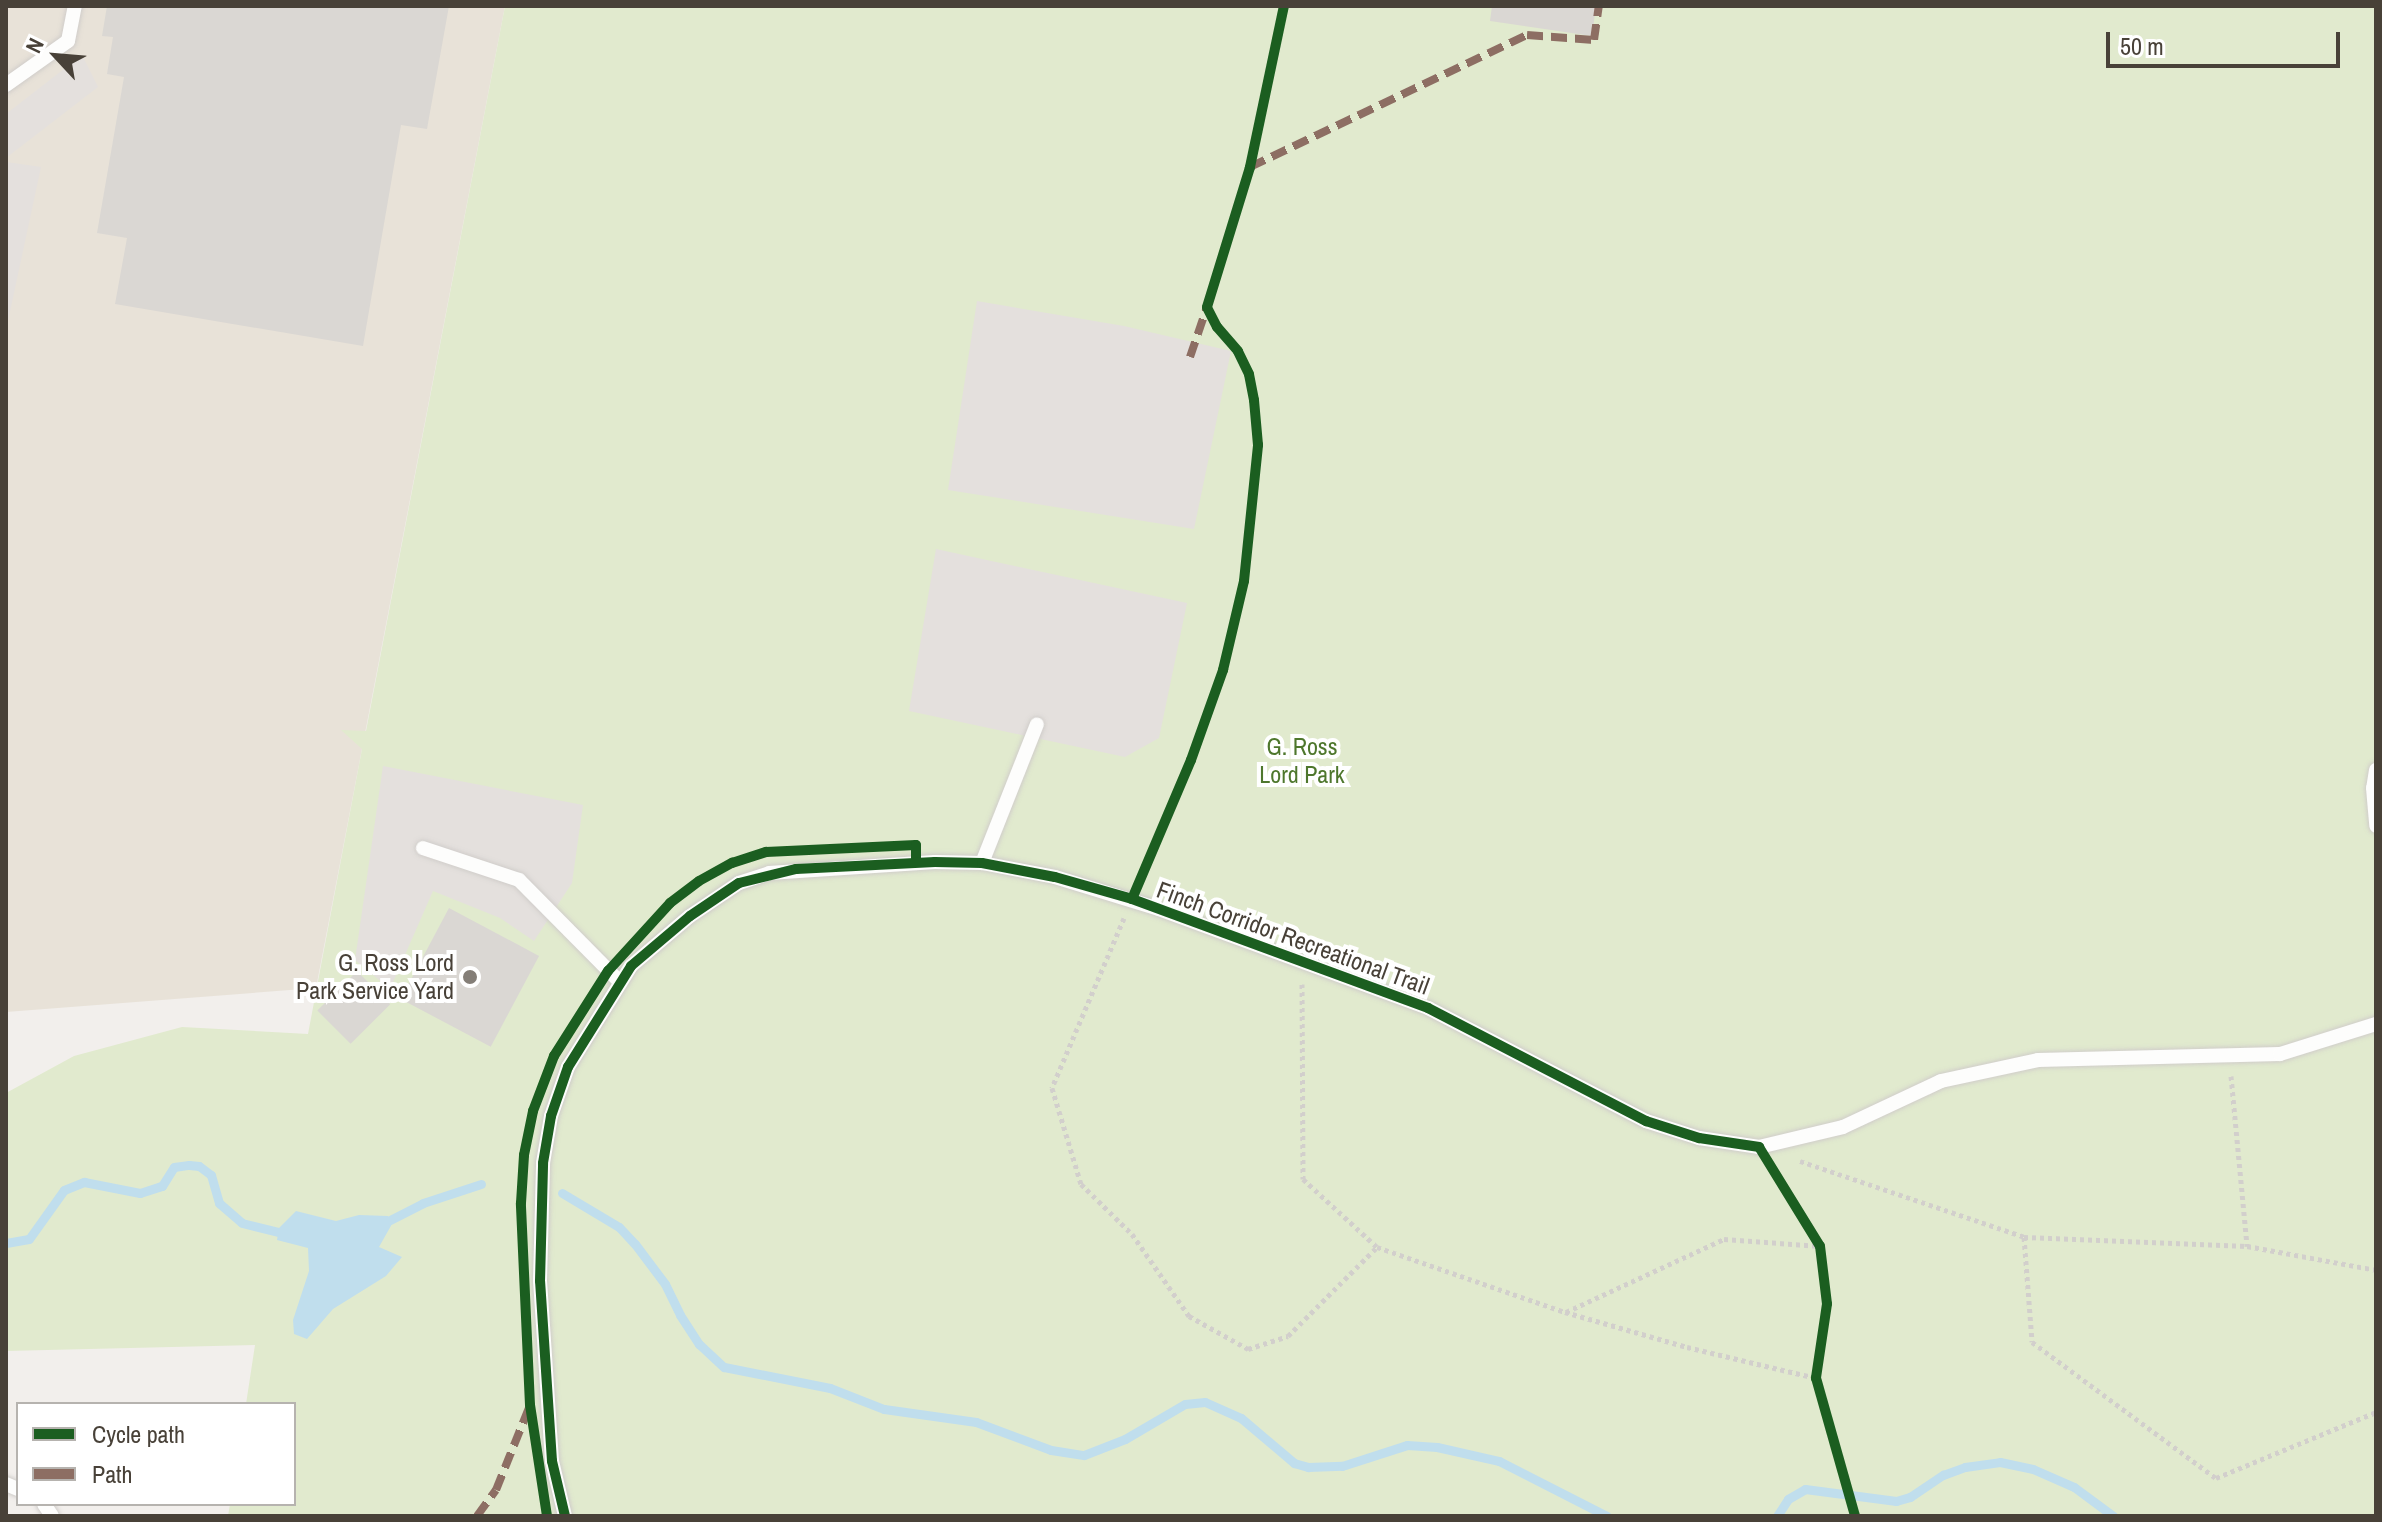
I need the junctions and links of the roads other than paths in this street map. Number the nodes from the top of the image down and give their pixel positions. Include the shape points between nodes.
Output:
1 (75, 6) edge
2 (6, 85) edge
3 (1037, 724) dead end
4 (2376, 770) edge
5 (2376, 826) edge
6 (423, 848) dead end
7 (982, 863) junction
8 (619, 981) junction
9 (2376, 1024) edge
10 (565, 1516) edge

1 - 2 lane via 68,41
3 - 7 lane
4 - 5 lane
6 - 8 lane via 519,880
7 - 8 lane, Finch Corridor Recreational Trail via 916,862 769,873 739,883 690,916
7 - 9 lane, Finch Corridor Recreational Trail via 1132,899 1302,960 1428,1008 1646,1121 1699,1138 1759,1147 1843,1127 1941,1081 2038,1060 2280,1054
8 - 10 lane, Finch Corridor Recreational Trail via 568,1067 551,1116 543,1163 540,1281 545,1373 552,1461

